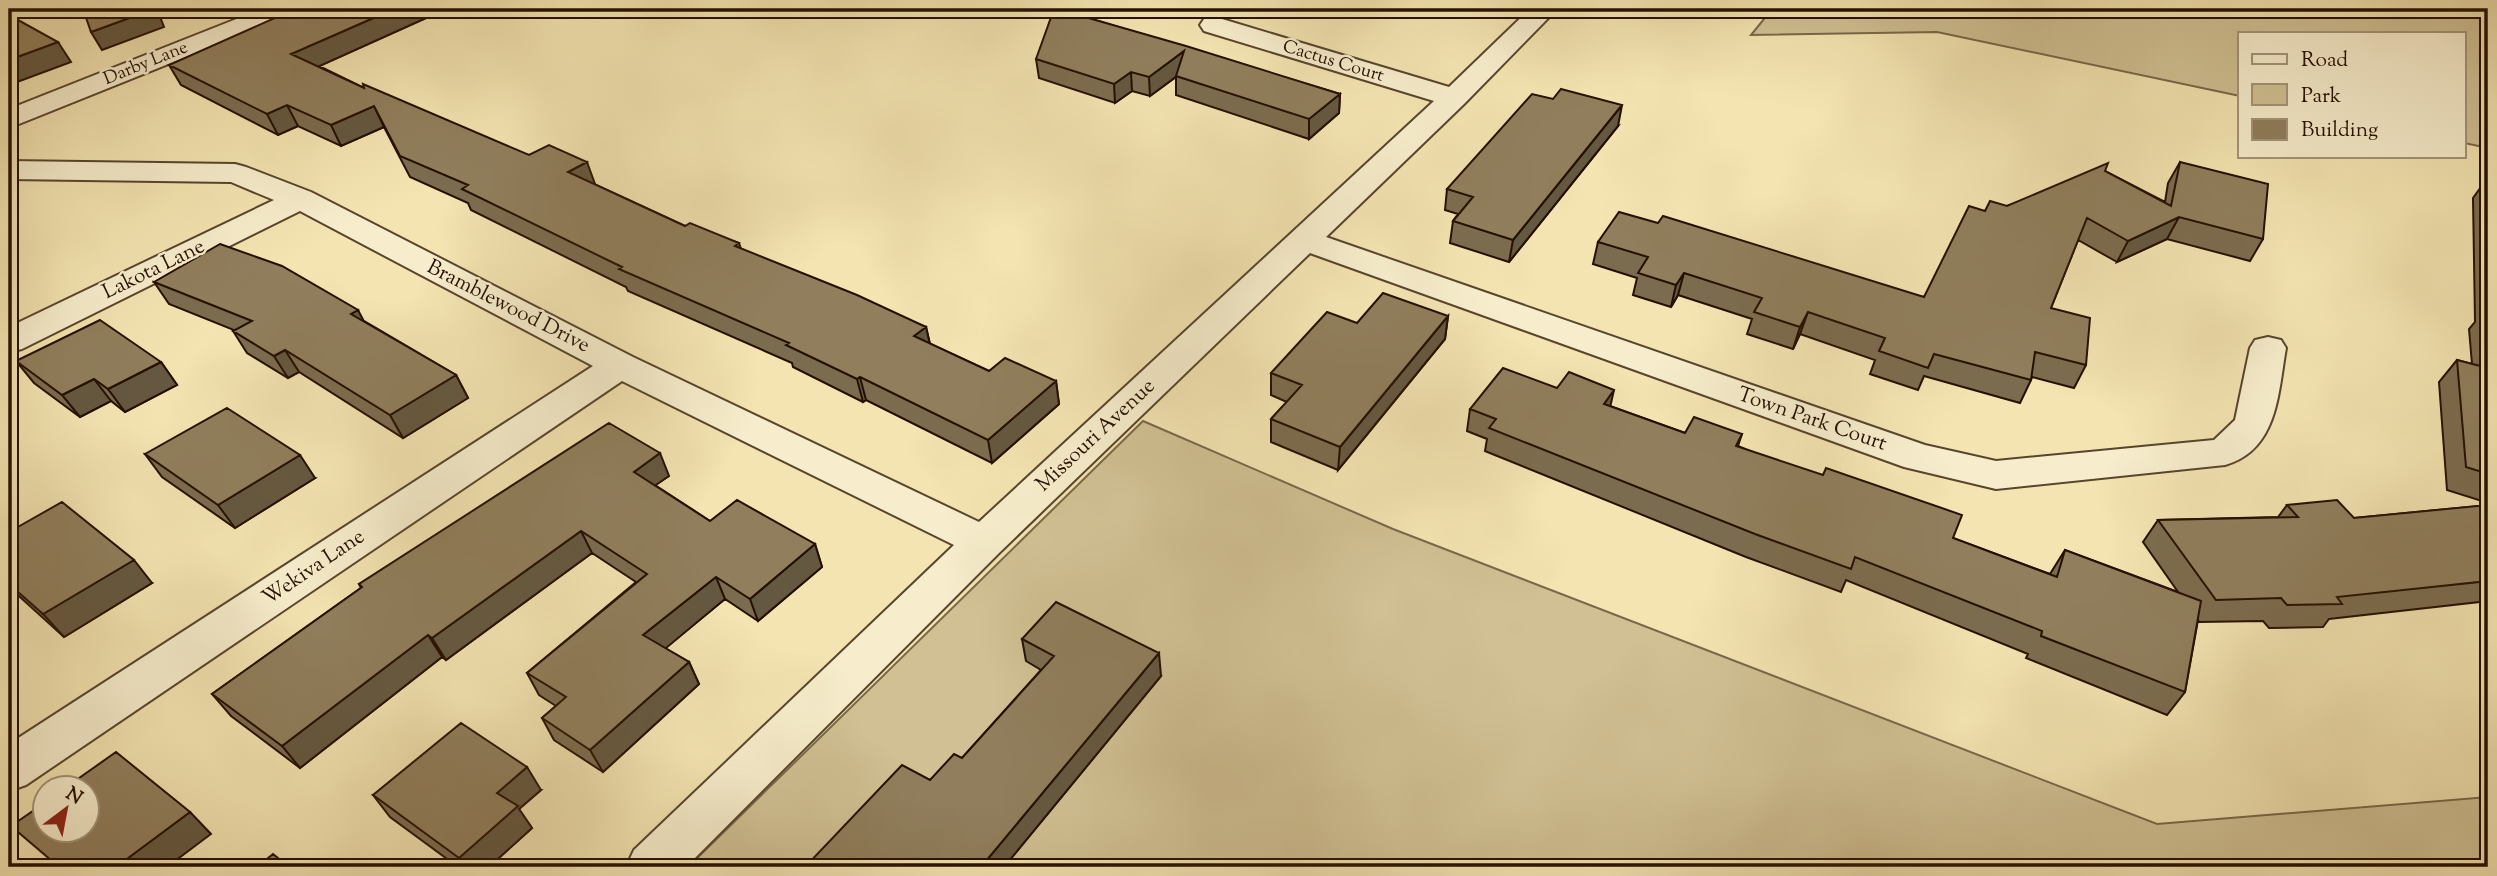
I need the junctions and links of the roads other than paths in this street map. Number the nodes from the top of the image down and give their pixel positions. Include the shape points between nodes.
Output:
1 (284, 9) edge
2 (1544, 9) edge
3 (1213, 25) dead end
4 (1454, 98) junction
5 (9, 119) edge
6 (9, 170) edge
7 (300, 199) junction
8 (1304, 240) junction
9 (9, 341) edge
10 (2268, 348) dead end
11 (620, 365) junction
12 (984, 542) junction
13 (9, 770) edge
14 (652, 867) edge

1 - 5 street, Darby Lane
2 - 4 street, Missouri Avenue
3 - 4 street, Cactus Court
4 - 8 street, Missouri Avenue
6 - 7 street, Bramblewood Drive via 235,173
7 - 9 street, Lakota Lane
7 - 11 street, Bramblewood Drive
8 - 10 street, Town Park Court via 1918,457 1996,475 2225,452 2253,425
8 - 12 street, Missouri Avenue
11 - 12 street, Bramblewood Drive
11 - 13 street, Wekiva Lane
12 - 14 street, Missouri Avenue

